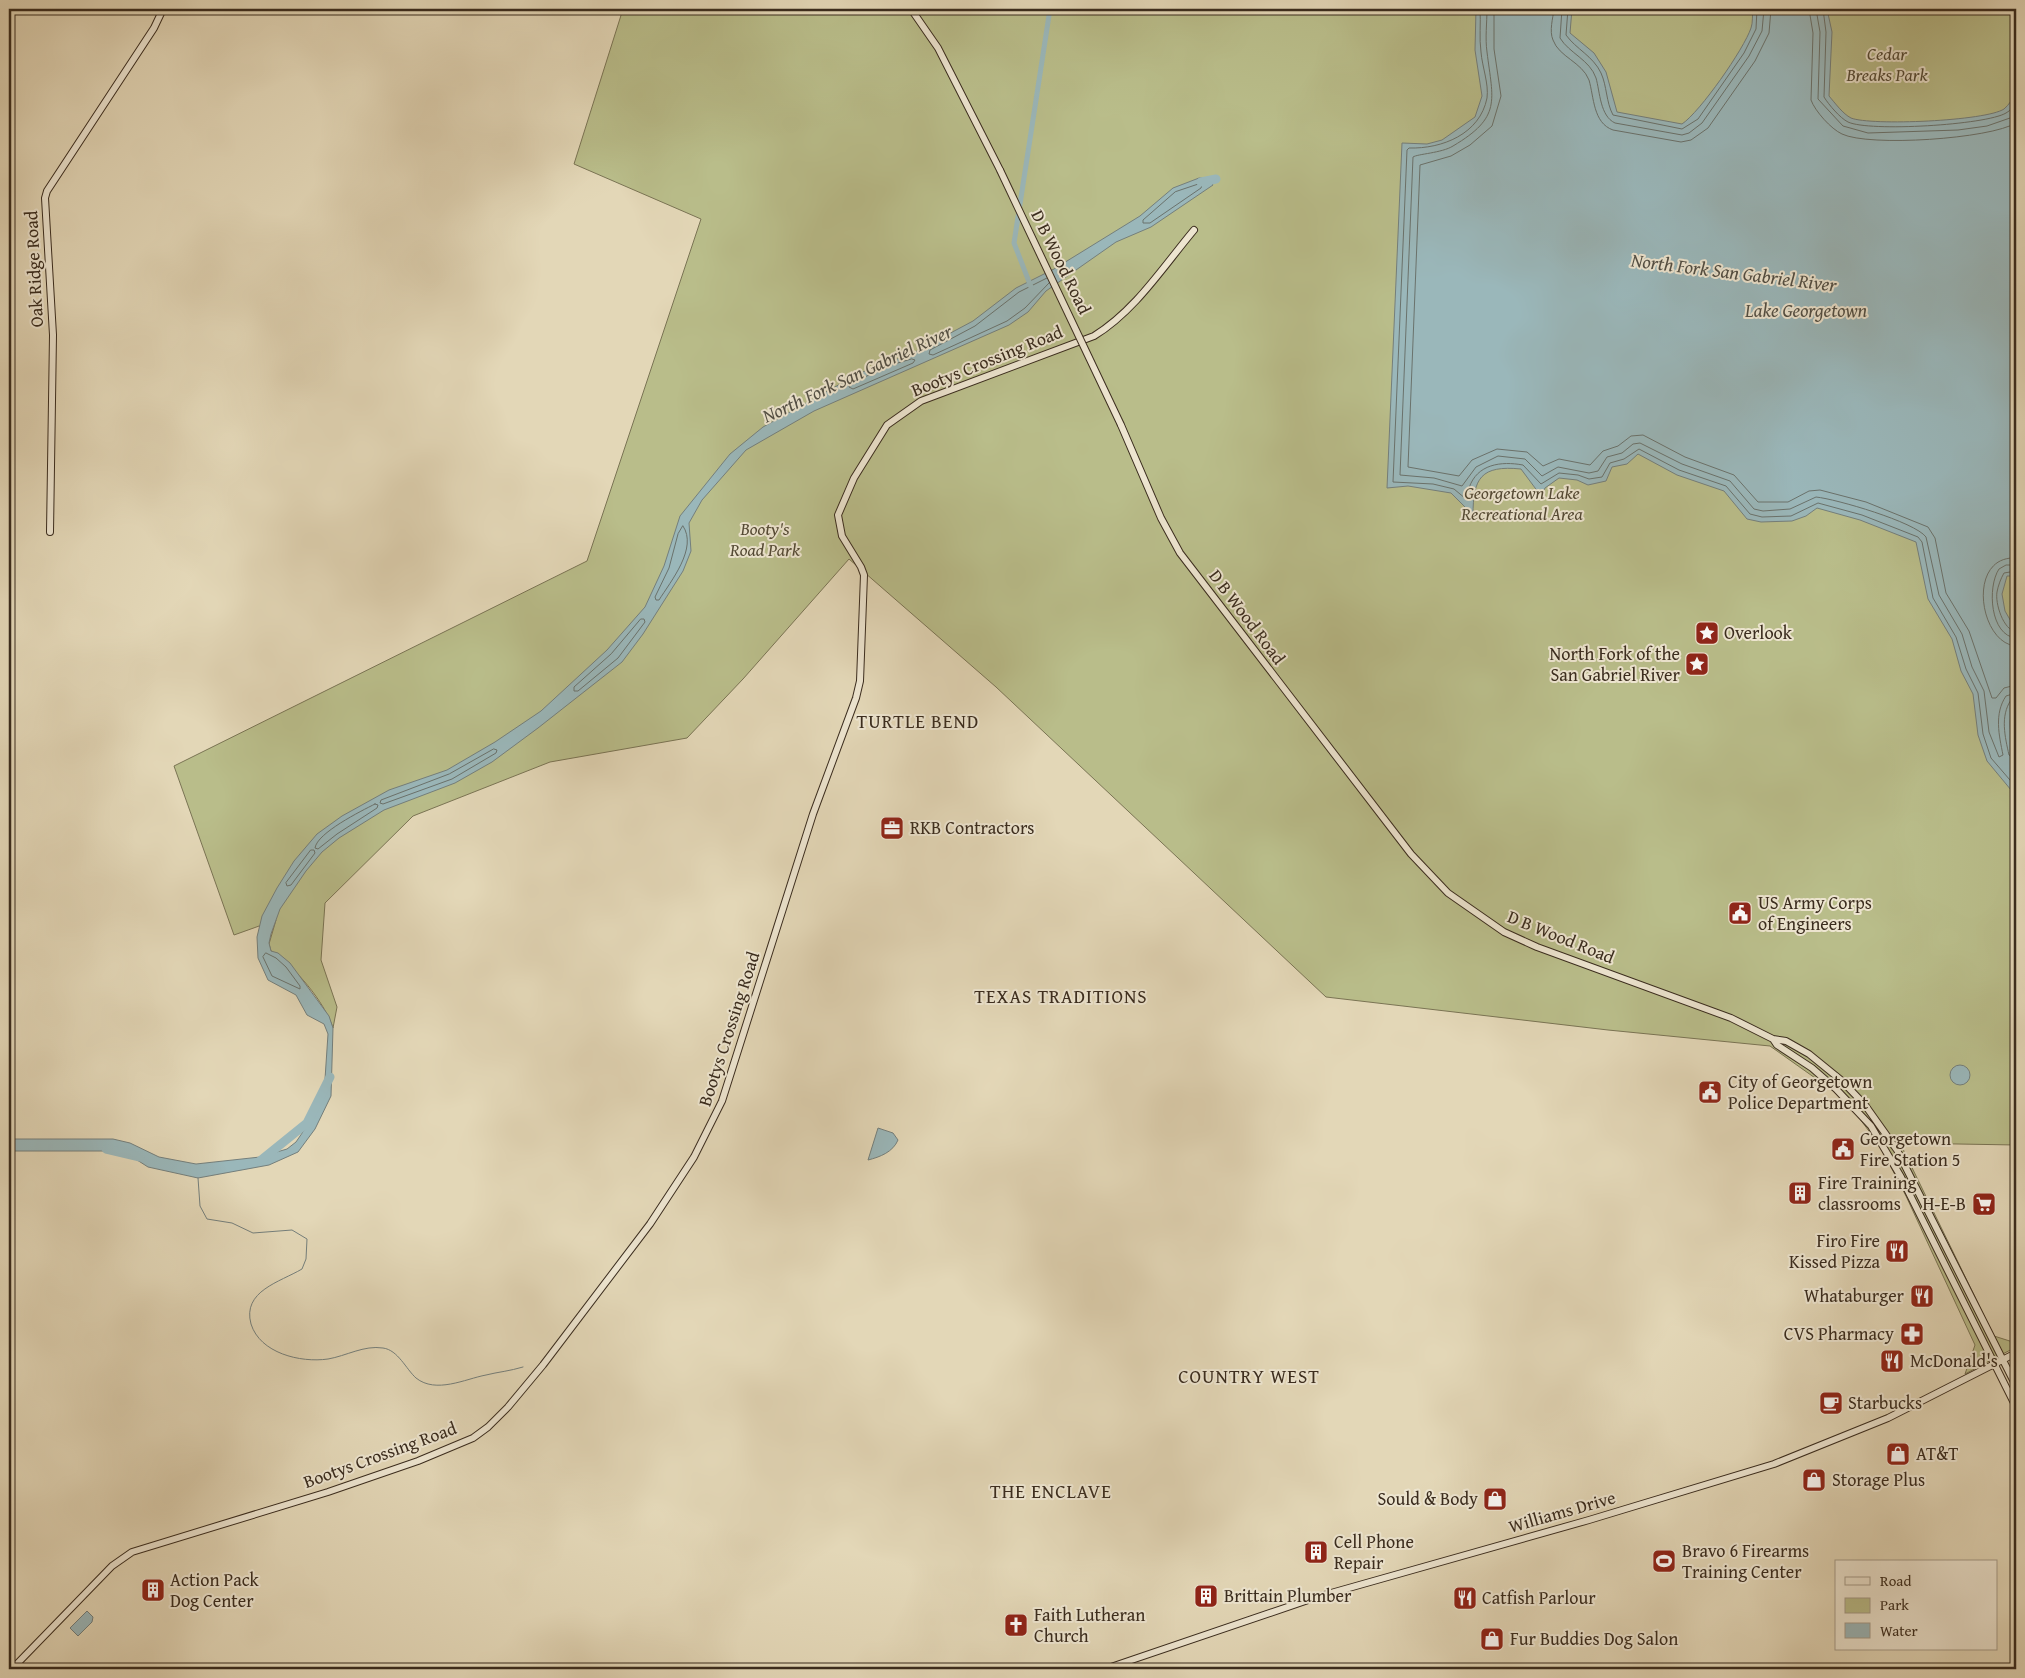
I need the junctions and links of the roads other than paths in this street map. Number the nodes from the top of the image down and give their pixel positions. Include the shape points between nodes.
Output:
1 (163, 9) edge
2 (911, 9) edge
3 (1194, 230) dead end
4 (50, 532) dead end
5 (1773, 1038) junction
6 (1828, 1069) junction
7 (1823, 1077) junction
8 (1879, 1122) junction
9 (1871, 1126) junction
10 (1951, 1255) junction
11 (1943, 1258) junction
12 (2016, 1353) edge
13 (2004, 1360) junction
14 (1995, 1364) junction
15 (2016, 1386) edge
16 (2016, 1407) edge
17 (12, 1669) edge
18 (1105, 1669) edge

1 - 4 main road, Oak Ridge Road via 153,30 45,198 53,335
2 - 5 main road, D B Wood Road, bridge via 943,57 1000,170 1180,553 1411,854 1448,893 1504,932 1731,1018
3 - 17 main road, Bootys Crossing Road via 1114,323 1094,336 916,404 888,425 854,478 842,502 838,520 846,543 864,575 858,691 813,814 722,1101 676,1186 514,1400 474,1438 447,1450 328,1492 132,1552 102,1576
5 - 6 main road, D B Wood Road via 1786,1041
5 - 7 main road, D B Wood Road via 1777,1045
6 - 7 main road
6 - 8 main road, D B Wood Road
7 - 9 main road, D B Wood Road
8 - 9 main road
8 - 10 main road, D B Wood Road
9 - 11 main road, D B Wood Road
10 - 11 main road
10 - 13 main road, D B Wood Road
11 - 14 main road, D B Wood Road
12 - 13 main road, Williams Drive
13 - 14 main road, Williams Drive
13 - 15 main road, D B Wood Road
14 - 16 main road, D B Wood Road
14 - 18 main road, Williams Drive via 1888,1418 1774,1464 1317,1597

